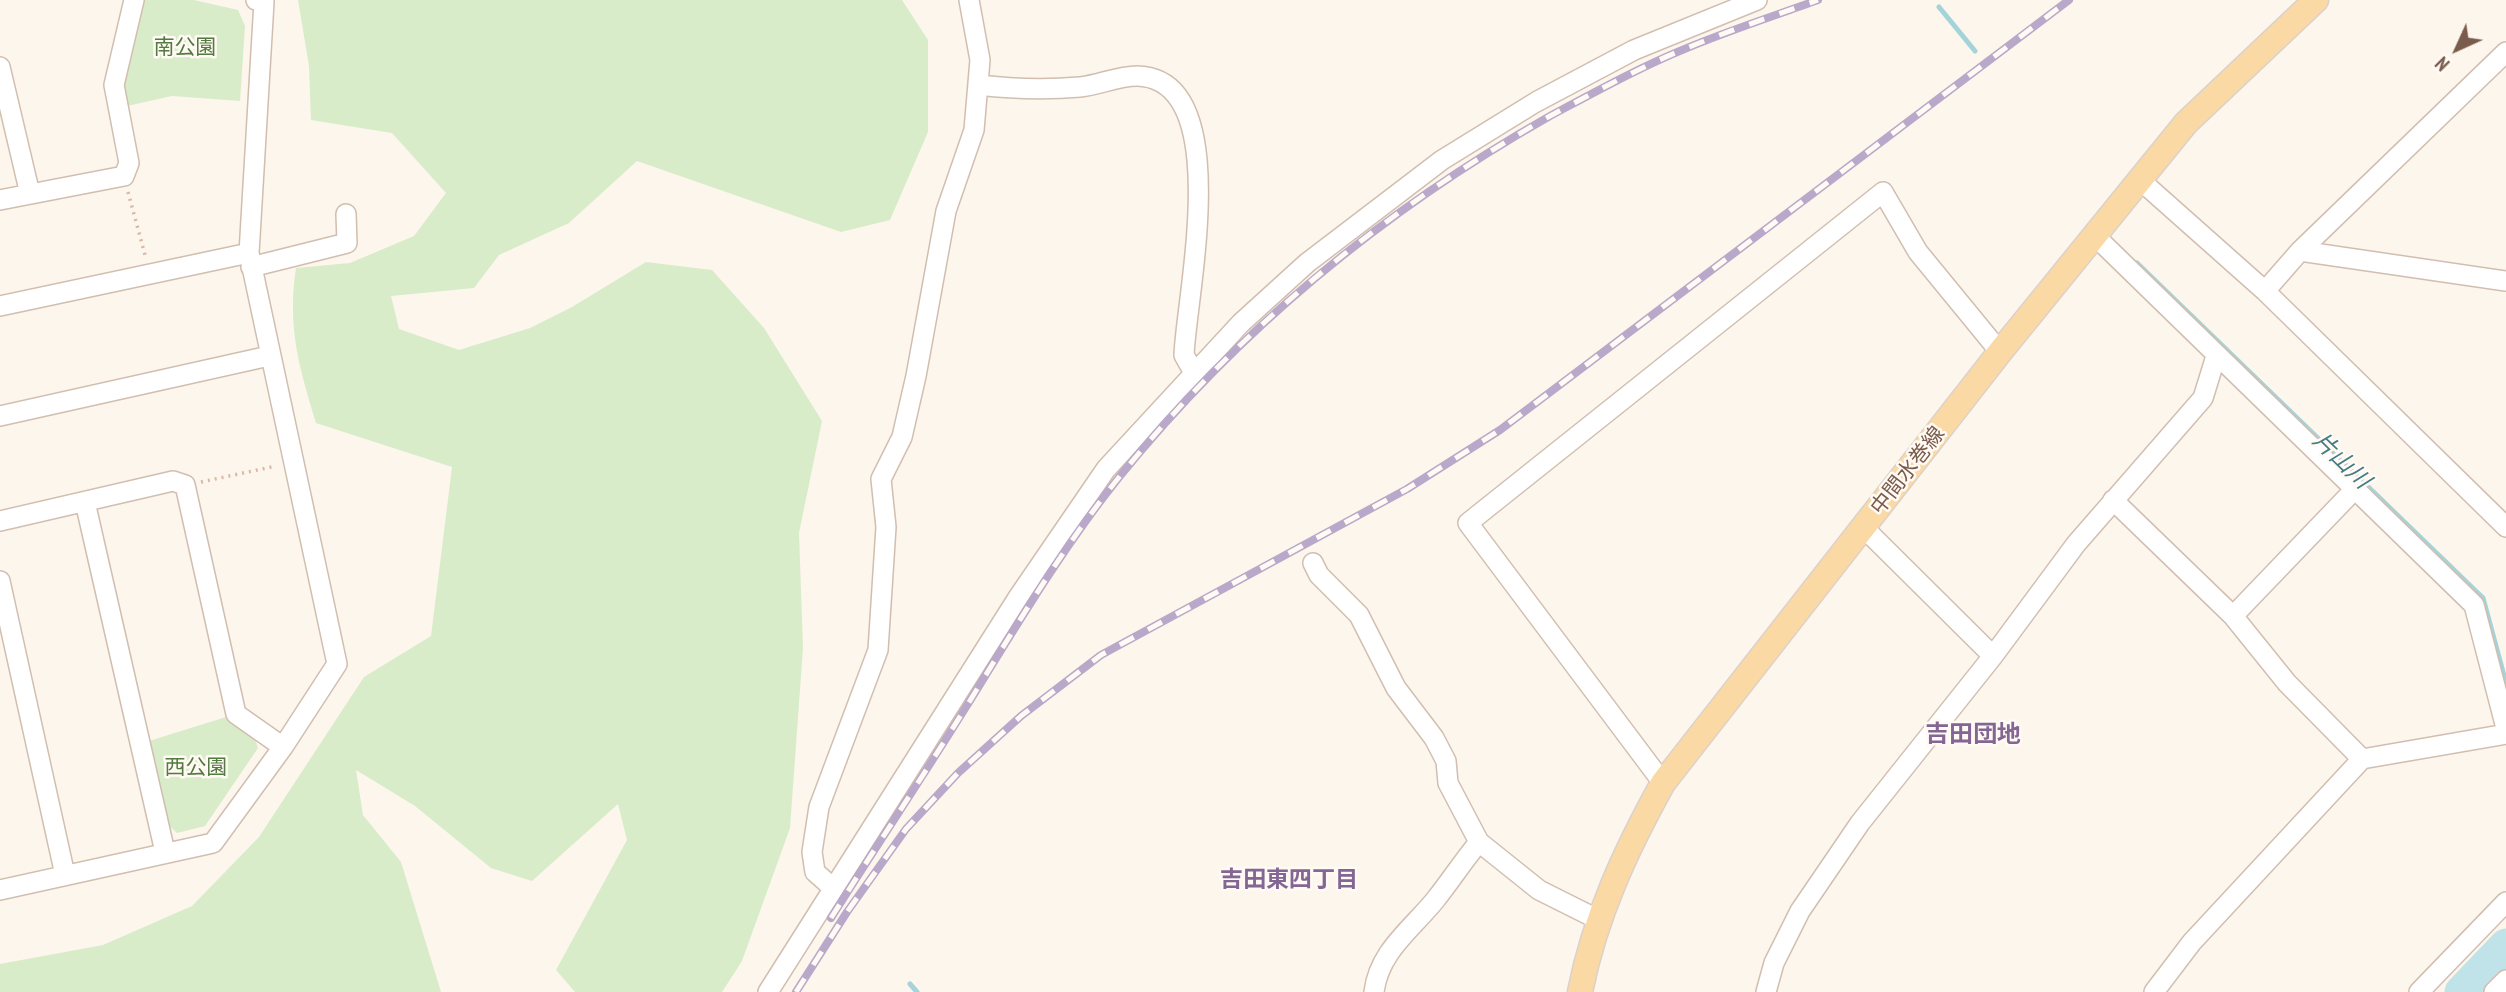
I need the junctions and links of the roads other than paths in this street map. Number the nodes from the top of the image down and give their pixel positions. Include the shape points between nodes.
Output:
1 (134, 0) edge
2 (256, 0) edge
3 (969, 0) edge
4 (1756, 0) edge
5 (2316, 0) edge
6 (2506, 52) edge
7 (0, 67) edge
8 (979, 85) junction
9 (2140, 180) junction
10 (30, 194) junction
11 (0, 200) edge
12 (346, 214) dead end
13 (2095, 236) junction
14 (2300, 251) junction
15 (250, 260) junction
16 (2506, 281) edge
17 (2264, 291) junction
18 (0, 306) edge
19 (2000, 352) junction
20 (269, 356) junction
21 (2216, 356) junction
22 (1193, 371) junction
23 (0, 416) edge
24 (2355, 489) junction
25 (2113, 500) junction
26 (85, 502) junction
27 (0, 521) edge
28 (2506, 527) edge
29 (1864, 528) junction
30 (1313, 563) dead end
31 (0, 581) edge
32 (2233, 616) junction
33 (1993, 656) junction
34 (2506, 728) edge
35 (2506, 734) edge
36 (283, 747) junction
37 (2362, 759) junction
38 (1663, 783) junction
39 (1479, 842) junction
40 (165, 852) junction
41 (65, 875) junction
42 (833, 888) junction
43 (0, 890) edge
44 (2506, 902) edge
45 (1597, 919) junction
46 (2506, 980) edge
47 (768, 992) edge
48 (1374, 992) edge
49 (1580, 992) edge
50 (1766, 992) edge
51 (2154, 992) edge
52 (2419, 992) edge
53 (2494, 992) edge

1 - 10 street via 114,85 129,163 124,176
2 - 15 street via 264,2
3 - 8 street via 980,60
4 - 22 street via 1634,50 1536,102 1442,160 1307,263
5 - 9 main road, 中間水巻線 via 2186,123
6 - 14 street
7 - 10 street
8 - 22 street via 1008,89 1080,86 1138,76 1158,81 1185,109 1198,147 1184,355
8 - 42 street via 974,130 946,211 902,437 881,479 886,541 878,650 818,807 812,852 815,872
9 - 13 main road, 中間水巻線
9 - 17 street
10 - 11 street
12 - 15 street via 347,243
13 - 19 main road, 中間水巻線
13 - 21 street
14 - 16 street
14 - 17 street
15 - 18 street via 150,274
15 - 20 street
17 - 28 street
19 - 29 main road, 中間水巻線
19 - 38 street via 1918,252 1883,192 1468,523
20 - 23 street
20 - 36 street via 337,664
21 - 24 street
21 - 25 street via 2203,398
22 - 42 street via 1106,469
24 - 32 street
24 - 34 street via 2474,604
25 - 32 street
25 - 33 street
26 - 27 street
26 - 36 street via 173,481 185,485 236,714
26 - 40 street
29 - 33 street
29 - 38 main road, 中間水巻線
30 - 39 street via 1359,615 1396,688 1434,737 1446,761 1448,783
31 - 41 street
32 - 37 street via 2287,683
33 - 50 street via 1860,823 1800,911 1774,963
35 - 37 street
36 - 40 street via 213,843
37 - 51 street via 2192,942
38 - 45 main road, 中間水巻線 via 1627,848
39 - 45 street via 1539,890
39 - 48 street via 1437,898 1387,952
40 - 41 street
41 - 43 street
42 - 47 street
44 - 52 street
45 - 49 main road, 中間水巻線
46 - 53 street

